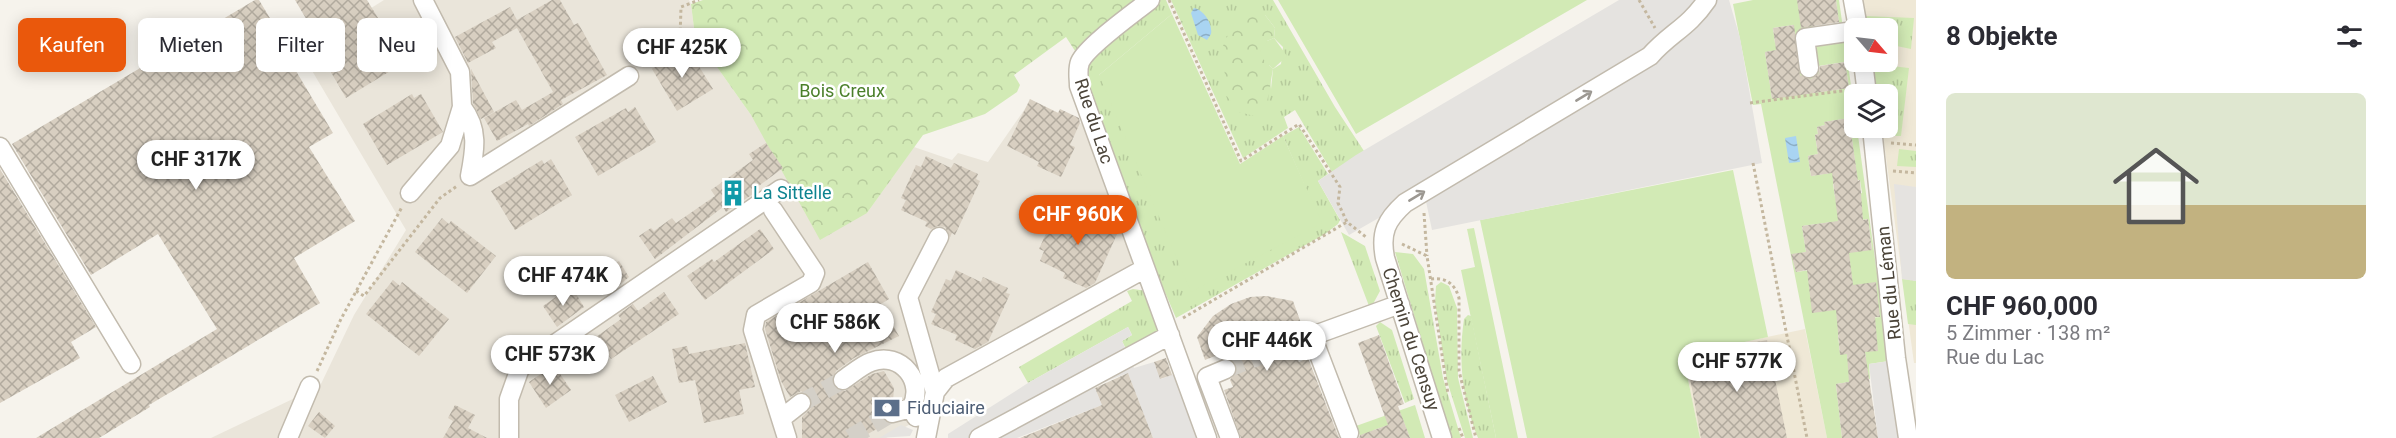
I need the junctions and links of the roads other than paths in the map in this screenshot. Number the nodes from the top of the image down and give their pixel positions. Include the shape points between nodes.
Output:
1 (423, 0) edge
2 (1150, 0) edge
3 (1707, 0) edge
4 (1853, 0) edge
5 (1856, 18) edge
6 (1844, 32) edge
7 (1809, 68) dead end
8 (629, 76) road end
9 (462, 107) junction
10 (1873, 138) edge
11 (0, 147) edge
12 (781, 189) dead end
13 (410, 193) road end
14 (773, 210) dead end
15 (939, 237) dead end
16 (1144, 269) junction
17 (1400, 304) junction
18 (1168, 331) junction
19 (1312, 336) junction
20 (1292, 344) tunnel mouth
21 (131, 364) dead end
22 (1226, 369) tunnel mouth
23 (843, 380) tunnel mouth
24 (310, 386) road end
25 (935, 392) junction
26 (801, 403) tunnel mouth
27 (911, 408) junction
28 (892, 413) tunnel mouth
29 (782, 418) junction
30 (508, 430) edge
31 (1349, 433) dead end
32 (925, 437) edge
33 (288, 438) edge
34 (787, 438) edge
35 (979, 438) edge
36 (1208, 438) edge
37 (1230, 438) edge
38 (1442, 438) edge
39 (1908, 438) edge

1 - 9 street via 460,72
2 - 16 street, Rue du Lac via 1092,47 1078,71 1079,86
17 -> 3 street, Chemin du Censuy via 1382,240 1390,220 1405,203 1650,56 1660,37 1692,21
4 - 5 street
6 - 7 street via 1805,38
8 - 9 street via 470,176 476,143 474,127
9 - 13 street via 450,146
10 - 39 street, Rue du Léman
11 - 21 street
12 - 30 street via 520,368 511,392
14 - 29 street via 815,273 811,283 756,315 753,330
15 - 25 street via 908,297
16 - 18 street, Rue du Lac
16 - 25 street via 946,378
17 - 19 street
17 - 38 street, Chemin du Censuy
18 - 35 street
18 - 36 street, Rue du Lac
19 - 20 street
19 - 31 street
22 - 37 street via 1207,377
23 - 27 street via 872,361 889,360 904,366 918,390
24 - 33 street
25 - 32 street
26 - 29 street
27 - 28 street
27 - 32 street
29 - 34 street

